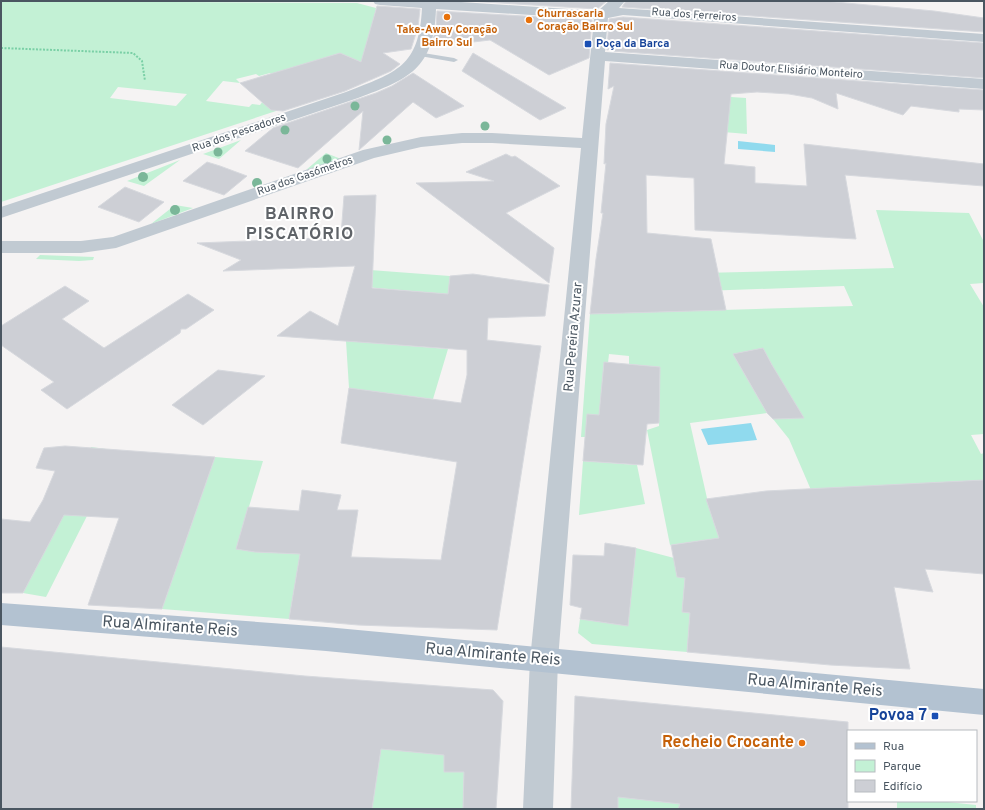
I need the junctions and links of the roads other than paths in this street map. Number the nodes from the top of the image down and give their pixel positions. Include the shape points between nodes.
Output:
1 (380, 1) edge
2 (618, 1) edge
3 (428, 4) junction
4 (601, 15) junction
5 (984, 38) edge
6 (420, 54) junction
7 (598, 56) junction
8 (454, 60) dead end
9 (984, 84) edge
10 (591, 143) junction
11 (8, 210) edge
12 (1, 219) edge
13 (1, 237) edge
14 (1, 247) edge
15 (26, 247) junction
16 (1, 614) edge
17 (544, 660) junction
18 (984, 702) edge
19 (538, 809) edge

1 - 3 street, Rua dos Ferreiros
2 - 4 street
3 - 4 street, Rua dos Ferreiros
3 - 6 street, Rua dos Pescadores via 429,25
4 - 5 street, Rua dos Ferreiros via 630,11
4 - 7 street, Rua Pereira Azurar
6 - 8 lane
6 - 11 street, Rua dos Pescadores via 409,69 400,75 352,95
7 - 9 street, Rua Doutor Elisiário Monteiro
7 - 10 street, Rua Pereira Azurar
10 - 15 street, Rua dos Gasómetros via 492,138 455,138 420,142 368,154 116,242 90,247
10 - 17 street, Rua Pereira Azurar
11 - 12 street
13 - 15 street, Rua dos Gasómetros
14 - 15 street, Rua dos Gasómetros
16 - 17 main road, Rua Almirante Reis via 326,639
17 - 18 main road, Rua Almirante Reis
17 - 19 street, Rua Pereira Azurar

